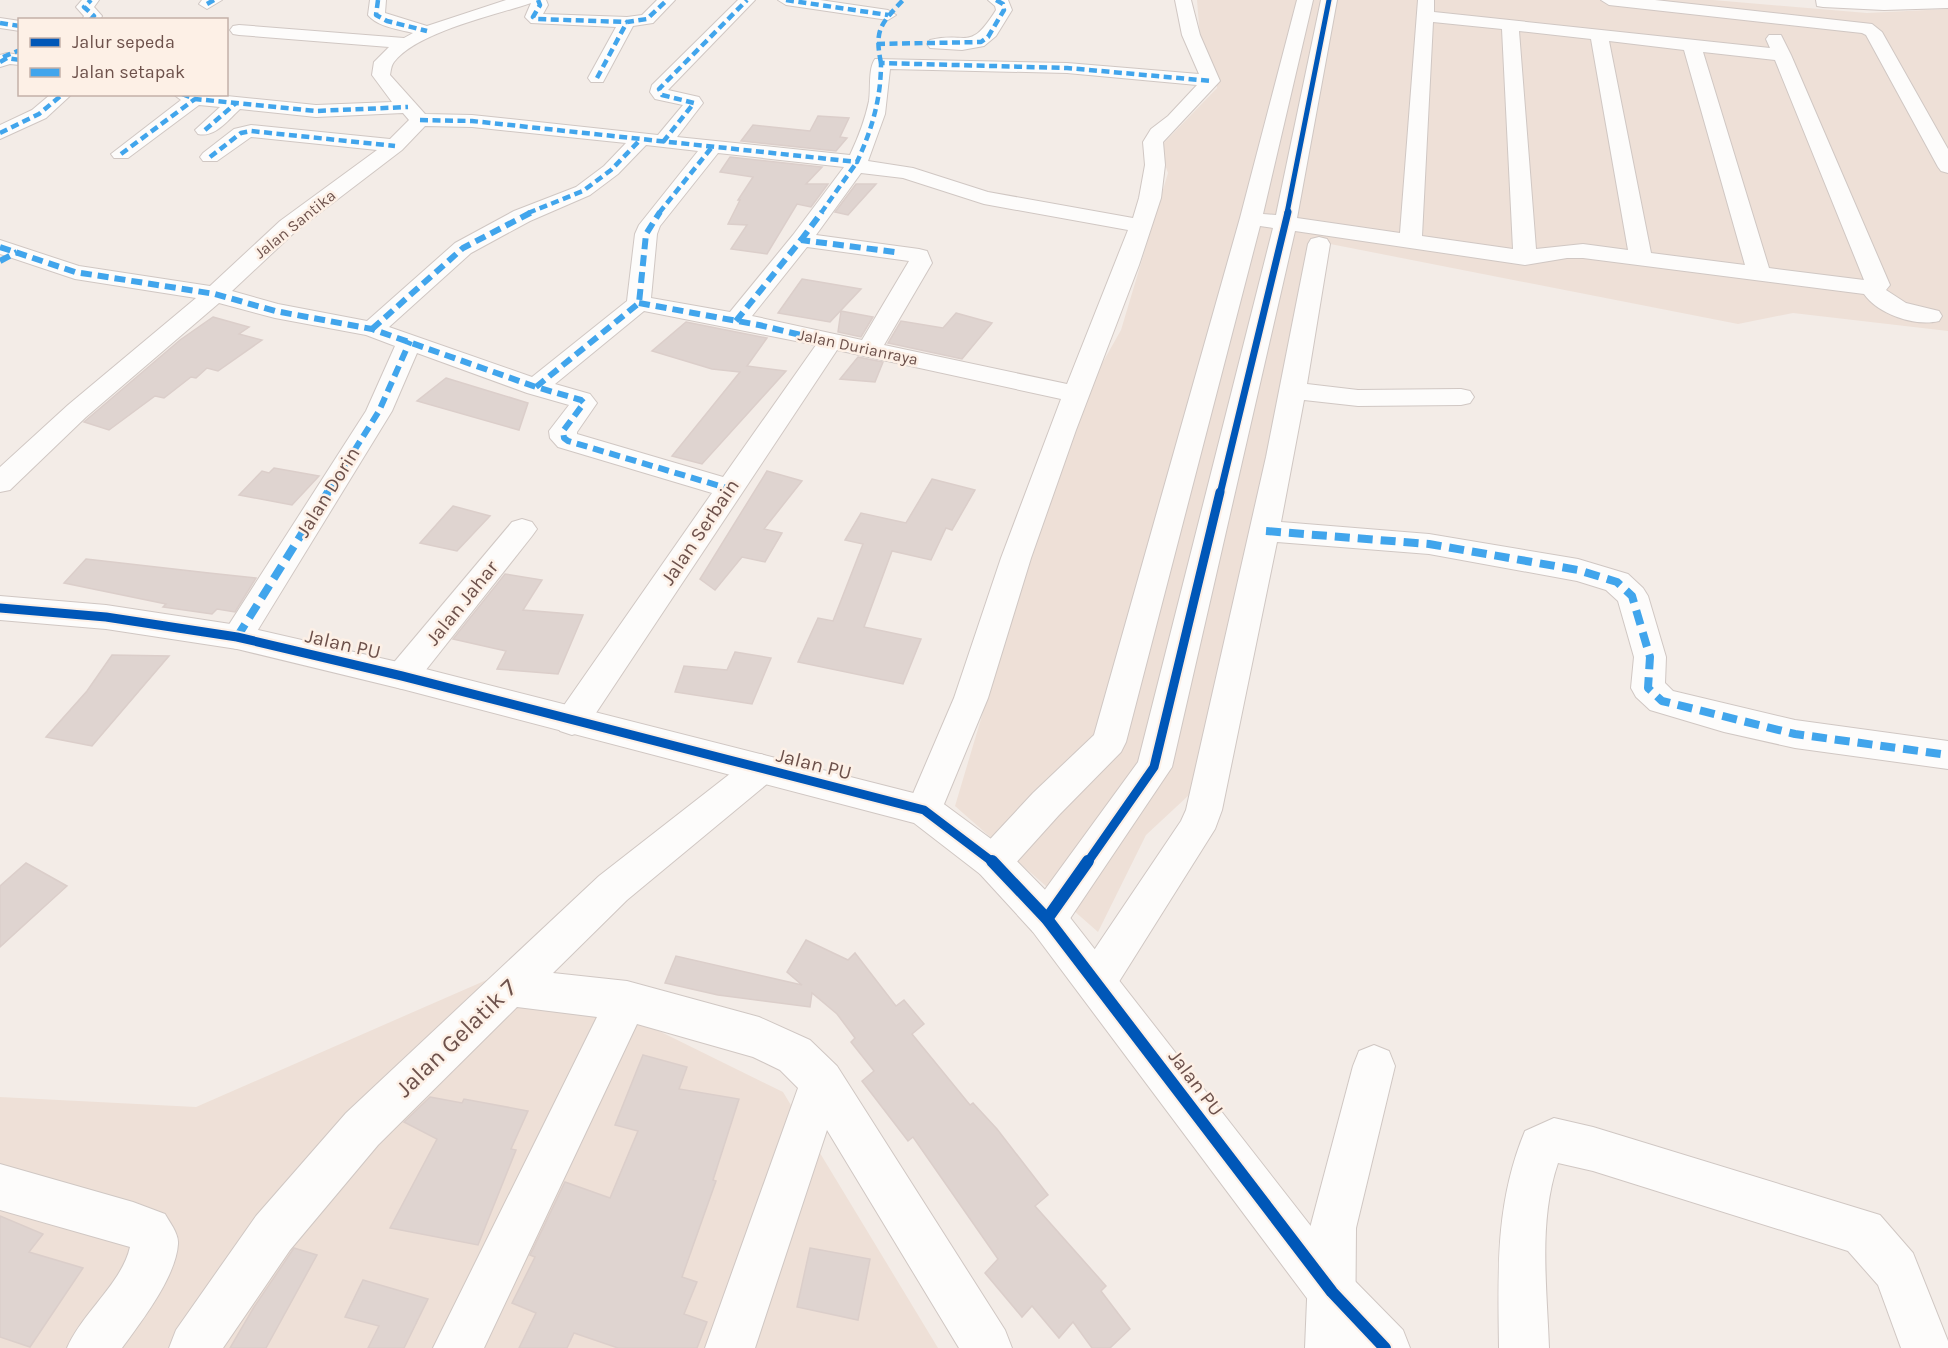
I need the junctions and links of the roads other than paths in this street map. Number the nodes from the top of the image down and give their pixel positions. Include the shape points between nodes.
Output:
1 (91, 0) edge
2 (378, 0) edge
3 (525, 0) edge
4 (538, 0) edge
5 (667, 0) edge
6 (747, 0) edge
7 (786, 0) edge
8 (903, 0) edge
9 (995, 0) edge
10 (1183, 0) edge
11 (1305, 0) edge
12 (1329, 0) edge
13 (1609, 0) edge
14 (1807, 0) edge
15 (1948, 3) edge
16 (1426, 8) edge
17 (888, 15) junction
18 (92, 18) edge
19 (627, 22) junction
20 (0, 23) edge
21 (1510, 25) junction
22 (18, 26) edge
23 (239, 30) dead end
24 (427, 31) junction
25 (1599, 35) junction
26 (406, 43) junction
27 (877, 44) junction
28 (1692, 45) junction
29 (881, 63) junction
30 (597, 78) dead end
31 (1090, 84) dead end
32 (1206, 88) junction
33 (61, 96) edge
34 (188, 97) edge
35 (236, 103) junction
36 (414, 113) junction
37 (205, 130) dead end
38 (0, 133) edge
39 (1940, 138) edge
40 (652, 140) junction
41 (395, 146) junction
42 (712, 147) junction
43 (121, 154) dead end
44 (210, 157) dead end
45 (856, 164) junction
46 (1948, 167) edge
47 (1268, 221) junction
48 (1141, 226) junction
49 (801, 240) junction
50 (1411, 241) junction
51 (1319, 244) dead end
52 (6, 254) edge
53 (1525, 258) junction
54 (1641, 259) junction
55 (1760, 275) junction
56 (1872, 288) junction
57 (215, 294) junction
58 (639, 303) junction
59 (1930, 316) dead end
60 (736, 321) junction
61 (372, 329) junction
62 (410, 341) junction
63 (830, 342) junction
64 (868, 350) junction
65 (536, 387) junction
66 (1294, 391) junction
67 (1076, 394) junction
68 (1461, 397) dead end
69 (0, 483) edge
70 (730, 489) junction
71 (522, 529) dead end
72 (1266, 531) junction
73 (0, 608) edge
74 (237, 637) junction
75 (402, 676) junction
76 (572, 722) junction
77 (1948, 755) edge
78 (761, 769) junction
79 (924, 810) junction
80 (993, 862) junction
81 (1047, 919) junction
82 (1096, 982) junction
83 (510, 987) junction
84 (627, 1001) junction
85 (1374, 1066) dead end
86 (822, 1081) junction
87 (0, 1186) edge
88 (1332, 1292) junction
89 (92, 1348) edge
90 (194, 1348) edge
91 (458, 1348) edge
92 (730, 1348) edge
93 (987, 1348) edge
94 (1330, 1348) edge
95 (1385, 1348) edge
96 (1524, 1348) edge
97 (1926, 1348) edge

1 - 18 street via 84,7
2 - 24 street via 376,15
3 - 24 street
4 - 19 street via 540,5 533,17 537,19
5 - 19 street via 647,19
6 - 40 street via 659,89 662,95 694,104
7 - 17 street
8 - 17 street
9 - 27 street via 1003,4 1004,10 981,42
10 - 32 street
11 - 47 street
12 - 47 street
13 - 39 street via 1866,28 1873,32
14 - 15 street via 1884,5
16 - 21 street
16 - 50 street
17 - 27 street via 879,26
19 - 30 street
20 - 22 street
21 - 25 street
21 - 53 street
23 - 26 street
24 - 26 street
25 - 28 street
25 - 54 street
26 - 36 street via 389,56 381,74
27 - 29 street
28 - 55 street
28 - 56 street via 1778,47 1878,285
29 - 32 street via 1068,68
29 - 45 street via 882,88 874,123
31 - 32 street
32 - 48 street via 1153,142 1155,165
33 - 38 street via 39,114
34 - 35 street
34 - 43 street
35 - 36 street via 316,111
35 - 37 street
36 - 40 street
36 - 41 street, Jalan Santika
39 - 46 street
40 - 42 street
40 - 61 street via 583,191 522,216 463,248
41 - 44 street via 251,131 241,133
41 - 57 street, Jalan Santika via 288,226
42 - 45 street
42 - 58 street via 650,225
45 - 48 street via 906,172 984,198
45 - 49 street
47 - 50 street
47 - 80 street via 1109,742
47 - 81 street via 1154,768
48 - 67 street
49 - 60 street
49 - 64 street via 921,258 915,277
50 - 53 street
51 - 66 street
52 - 57 street via 75,272
53 - 54 street via 1575,250
54 - 55 street
55 - 56 street
56 - 59 street via 1877,297 1899,309
57 - 61 street via 274,311
57 - 69 street, Jalan Santika via 77,411
58 - 60 street, Jalan Durianraya
58 - 65 street
60 - 63 street, Jalan Durianraya
61 - 62 street
62 - 65 street
62 - 74 street, Jalan Dorin via 379,411
63 - 64 street, Jalan Durianraya
63 - 70 street, Jalan Serbain
64 - 67 street, Jalan Durianraya
65 - 70 street via 584,403 564,431 568,441
66 - 68 street via 1358,398
66 - 72 street
67 - 79 street via 1016,558 971,698
70 - 76 street, Jalan Serbain
71 - 75 street, Jalan Jahar
72 - 77 street via 1428,544 1578,570 1617,582 1632,596 1650,657 1648,688 1662,701 1795,734
72 - 82 street via 1197,829
73 - 74 street, Jalan PU via 106,617
74 - 75 street, Jalan PU
75 - 76 street, Jalan PU
76 - 78 street, Jalan PU
78 - 79 street, Jalan PU
78 - 83 street, Jalan Gelatik 7 via 613,888
79 - 80 street, Jalan PU
80 - 81 street, Jalan PU
81 - 82 street, Jalan PU
82 - 88 street, Jalan PU
83 - 84 street
83 - 90 street, Jalan Gelatik 7 via 329,1165 273,1233
84 - 86 street via 759,1038 795,1055
84 - 91 street
85 - 88 street via 1333,1228
86 - 92 street
86 - 93 street
87 - 89 street via 133,1225 148,1232 155,1242 142,1276
88 - 94 street
88 - 95 street, Jalan PU
96 - 97 street via 1522,1260 1529,1182 1540,1148 1554,1140 1863,1232 1896,1270

